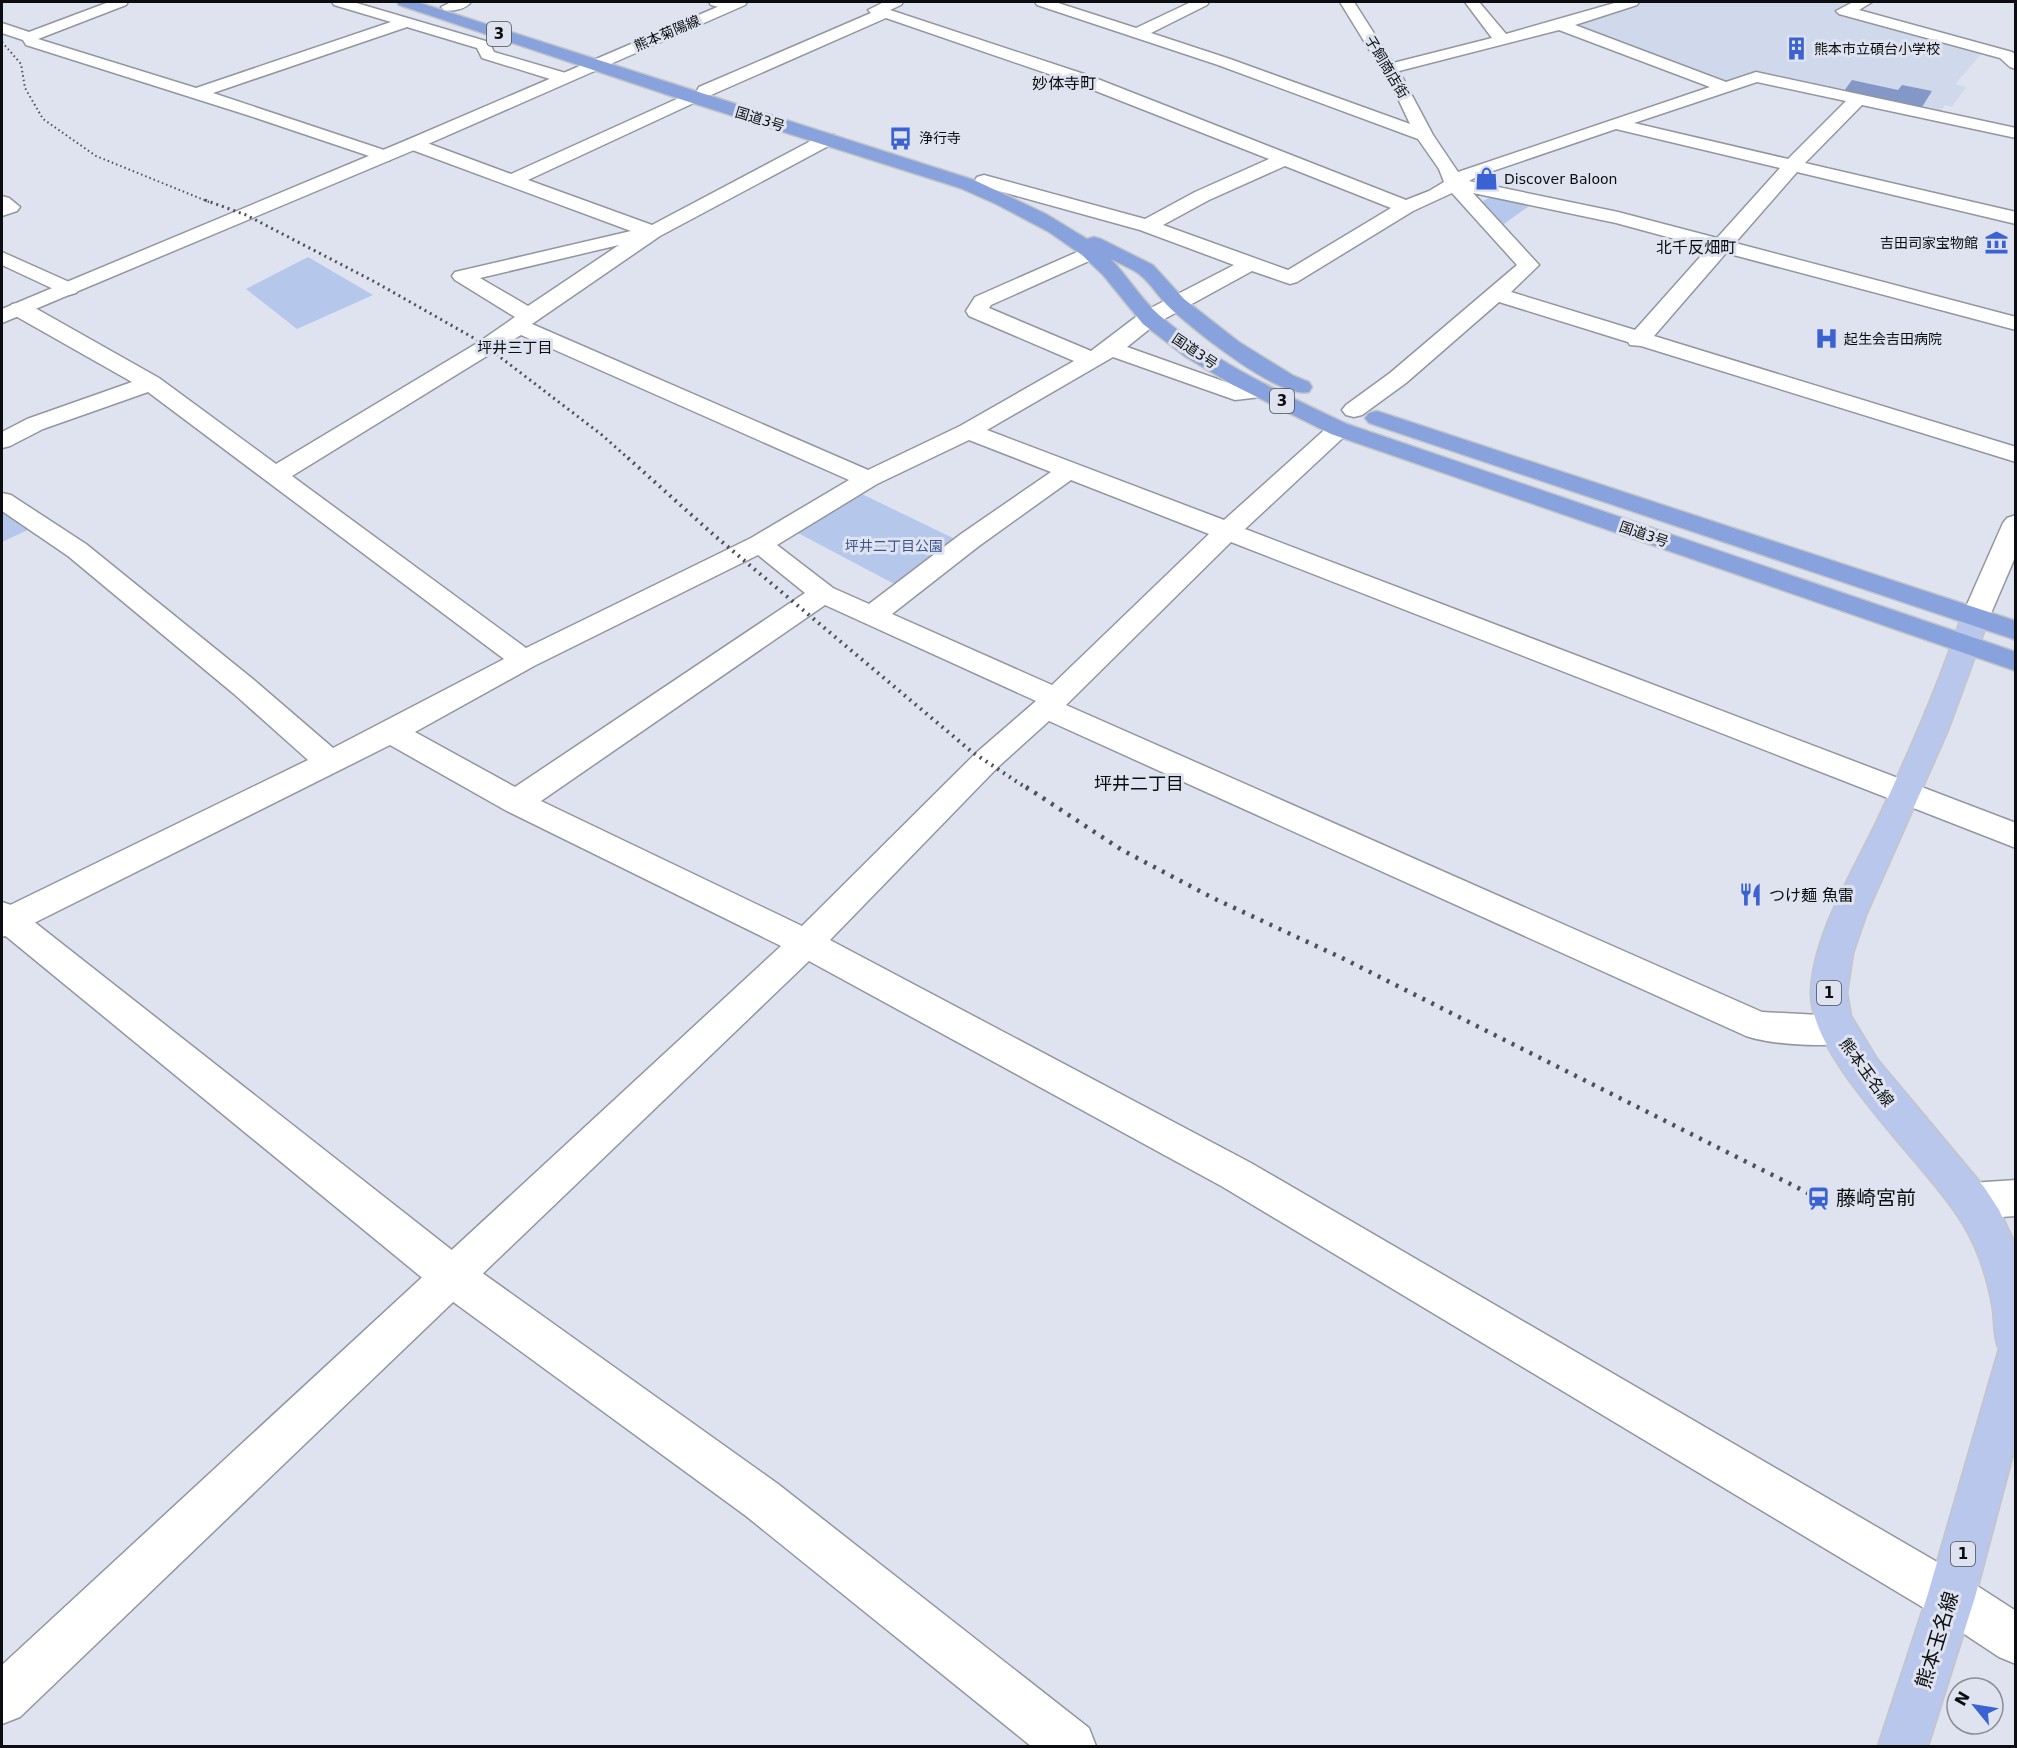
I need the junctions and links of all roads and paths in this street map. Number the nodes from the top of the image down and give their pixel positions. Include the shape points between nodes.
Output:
1 (121, 2) edge
2 (339, 2) edge
3 (404, 2) edge
4 (432, 2) edge
5 (1042, 2) edge
6 (1203, 2) edge
7 (1347, 2) edge
8 (1472, 2) edge
9 (1632, 2) edge
10 (1866, 2) edge
11 (729, 3) edge
12 (456, 4) edge
13 (890, 7) edge
14 (408, 22) junction
15 (1560, 25) junction
16 (2, 28) edge
17 (1138, 33) junction
18 (30, 40) junction
19 (1502, 40) junction
20 (11, 50) dead end
21 (599, 62) junction
22 (2015, 63) edge
23 (1389, 69) junction
24 (563, 78) junction
25 (1728, 88) junction
26 (197, 93) junction
27 (698, 94) junction
28 (1858, 99) junction
29 (1615, 124) junction
30 (2016, 134) edge
31 (1424, 135) junction
32 (828, 140) junction
33 (413, 144) junction
34 (384, 156) junction
35 (1284, 159) junction
36 (1792, 166) junction
37 (512, 180) junction
38 (984, 181) junction
39 (1454, 184) junction
40 (2, 202) edge
41 (1544, 203) junction
42 (1406, 207) junction
43 (2, 210) edge
44 (2016, 218) edge
45 (1147, 226) junction
46 (653, 232) junction
47 (1498, 233) junction
48 (1720, 245) junction
49 (1090, 253) junction
50 (2, 258) edge
51 (1251, 264) junction
52 (69, 289) junction
53 (1496, 294) junction
54 (1177, 303) junction
55 (11, 313) edge
56 (1149, 318) junction
57 (524, 320) junction
58 (2016, 324) edge
59 (1638, 340) junction
60 (1101, 354) junction
61 (151, 383) junction
62 (1261, 391) junction
63 (1338, 410) junction
64 (968, 431) junction
65 (2, 441) edge
66 (2016, 455) edge
67 (1069, 470) junction
68 (274, 476) junction
69 (868, 479) junction
70 (2, 500) edge
71 (2016, 523) edge
72 (1226, 532) junction
73 (760, 544) junction
74 (823, 594) junction
75 (872, 616) junction
76 (2016, 631) edge
77 (1971, 632) junction
78 (524, 660) junction
79 (2016, 662) edge
80 (1051, 703) junction
81 (391, 732) junction
82 (330, 762) junction
83 (1905, 793) junction
84 (516, 802) junction
85 (2016, 836) edge
86 (4, 920) edge
87 (806, 943) junction
88 (1838, 1031) junction
89 (2016, 1198) edge
90 (1971, 1201) junction
91 (452, 1276) junction
92 (2016, 1340) edge
93 (2016, 1359) edge
94 (1951, 1598) junction
95 (2016, 1640) edge
96 (2, 1699) edge
97 (1071, 1746) edge
98 (1903, 1746) edge

1 - 18 street
2 - 14 street
3 - 21 highway, 国道3号 / 3
4 - 12 highway, 国道3号 / 3
5 - 17 street
6 - 17 street
7 - 23 street, 子飼商店街
8 - 19 street
9 - 15 street
10 - 22 street via 1844,11 2006,55
11 - 21 street, 熊本菊陽線
12 - 21 highway, 国道3号 / 3
13 - 27 street
13 - 35 street
14 - 24 street via 483,45 488,55
14 - 26 street
15 - 19 street
15 - 25 street
16 - 18 street
17 - 31 street
18 - 20 street
18 - 26 street
19 - 23 street
21 - 24 street, 熊本菊陽線
21 - 27 highway, 国道3号 / 3
23 - 31 street, 子飼商店街
24 - 33 street, 熊本菊陽線
25 - 28 street via 1756,77
25 - 29 street
26 - 34 street
27 - 32 highway, 国道3号 / 3
27 - 37 street
27 - 38 highway, 国道3号 / 3
28 - 30 street
28 - 36 street
29 - 36 street
29 - 39 street via 1471,172
31 - 39 street, 子飼商店街
32 - 46 street
32 - 49 highway, 国道3号 / 3 via 1008,201
33 - 34 street, 熊本菊陽線
33 - 37 street
34 - 52 street, 熊本菊陽線
35 - 42 street
35 - 45 street
36 - 44 street
36 - 48 street
37 - 46 street
38 - 45 street
38 - 54 highway, 国道3号 / 3 via 1046,211 1081,236 1146,269
39 - 41 street
39 - 42 street
39 - 47 street, 子飼商店街
40 - 43 street via 10,207
41 - 47 street
41 - 48 street
42 - 51 street via 1290,278
45 - 51 street
46 - 57 street
46 - 57 street via 462,276
47 - 53 street, 子飼商店街 via 1529,265
48 - 58 street
48 - 59 street
49 - 56 highway, 国道3号 / 3
49 - 60 street via 982,302 977,310
50 - 52 street
51 - 54 street
52 - 55 street, 熊本菊陽線
53 - 59 street
53 - 63 street via 1398,378
54 - 56 street
54 - 63 highway, 国道3号 / 3 via 1231,346
55 - 61 street
56 - 60 street
56 - 62 highway, 国道3号 / 3 via 1200,357
57 - 68 street
57 - 69 street
59 - 66 street
60 - 62 street via 1235,393
60 - 64 street
61 - 65 street via 35,424
61 - 68 street
62 - 63 highway, 国道3号 / 3
63 - 72 street
63 - 77 highway, 国道3号 / 3
64 - 67 street
64 - 69 street
67 - 72 street
67 - 75 street
68 - 78 street
69 - 73 street
70 - 82 street via 77,550
71 - 77 street
72 - 80 street
72 - 83 street
73 - 74 street
73 - 78 street
74 - 75 street
74 - 84 street
75 - 80 street
76 - 77 highway, 国道3号 / 3
77 - 79 highway, 国道3号 / 3
77 - 83 main road, 熊本玉名線 / 1
78 - 81 street
80 - 87 street via 987,760
80 - 88 street via 1759,1026
81 - 82 street
81 - 84 street
82 - 86 street
83 - 85 street
83 - 88 main road, 熊本玉名線 / 1 via 1831,966 1828,996
84 - 87 street
86 - 91 street
87 - 91 street
87 - 94 street via 1237,1175
88 - 90 main road, 熊本玉名線 / 1 via 1905,1122
89 - 90 street
90 - 92 main road, 熊本玉名線 / 1 via 1999,1255 2014,1305
91 - 96 street
91 - 97 street via 762,1500
93 - 94 main road, 熊本玉名線 / 1
94 - 95 street
94 - 98 main road, 熊本玉名線 / 1

